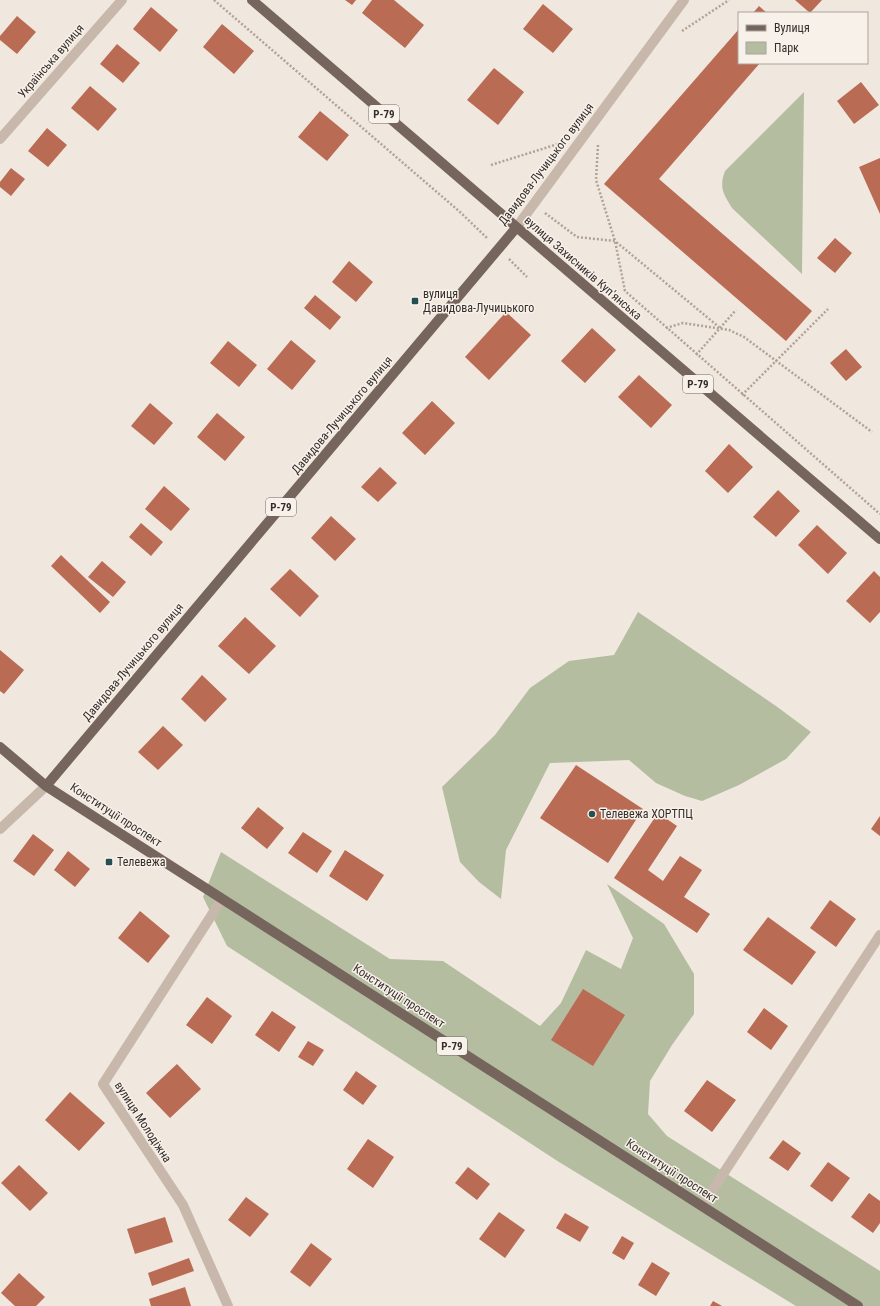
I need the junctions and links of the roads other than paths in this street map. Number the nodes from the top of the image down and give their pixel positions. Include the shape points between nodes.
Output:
1 (122, 0) edge
2 (252, 0) edge
3 (684, 0) edge
4 (0, 139) edge
5 (516, 228) junction
6 (880, 539) edge
7 (0, 747) edge
8 (46, 786) junction
9 (0, 829) edge
10 (222, 899) junction
11 (880, 935) edge
12 (702, 1206) junction
13 (228, 1306) edge
14 (858, 1306) edge

1 - 4 street, Українська вулиця
2 - 5 main road, вулиця Захисників Куп'янська / Р-79
3 - 5 street, Давидова-Лучицького вулиця
5 - 6 main road, вулиця Захисників Куп'янська / Р-79
5 - 8 main road, Давидова-Лучицького вулиця / Р-79
7 - 8 main road, Конституції проспект
8 - 9 street, Давидова-Лучицького вулиця
8 - 10 main road, Конституції проспект / Р-79
10 - 12 main road, Конституції проспект / Р-79
10 - 13 street, вулиця Молодiжна via 103,1084 183,1205
11 - 12 street
12 - 14 main road, Конституції проспект / Р-79

